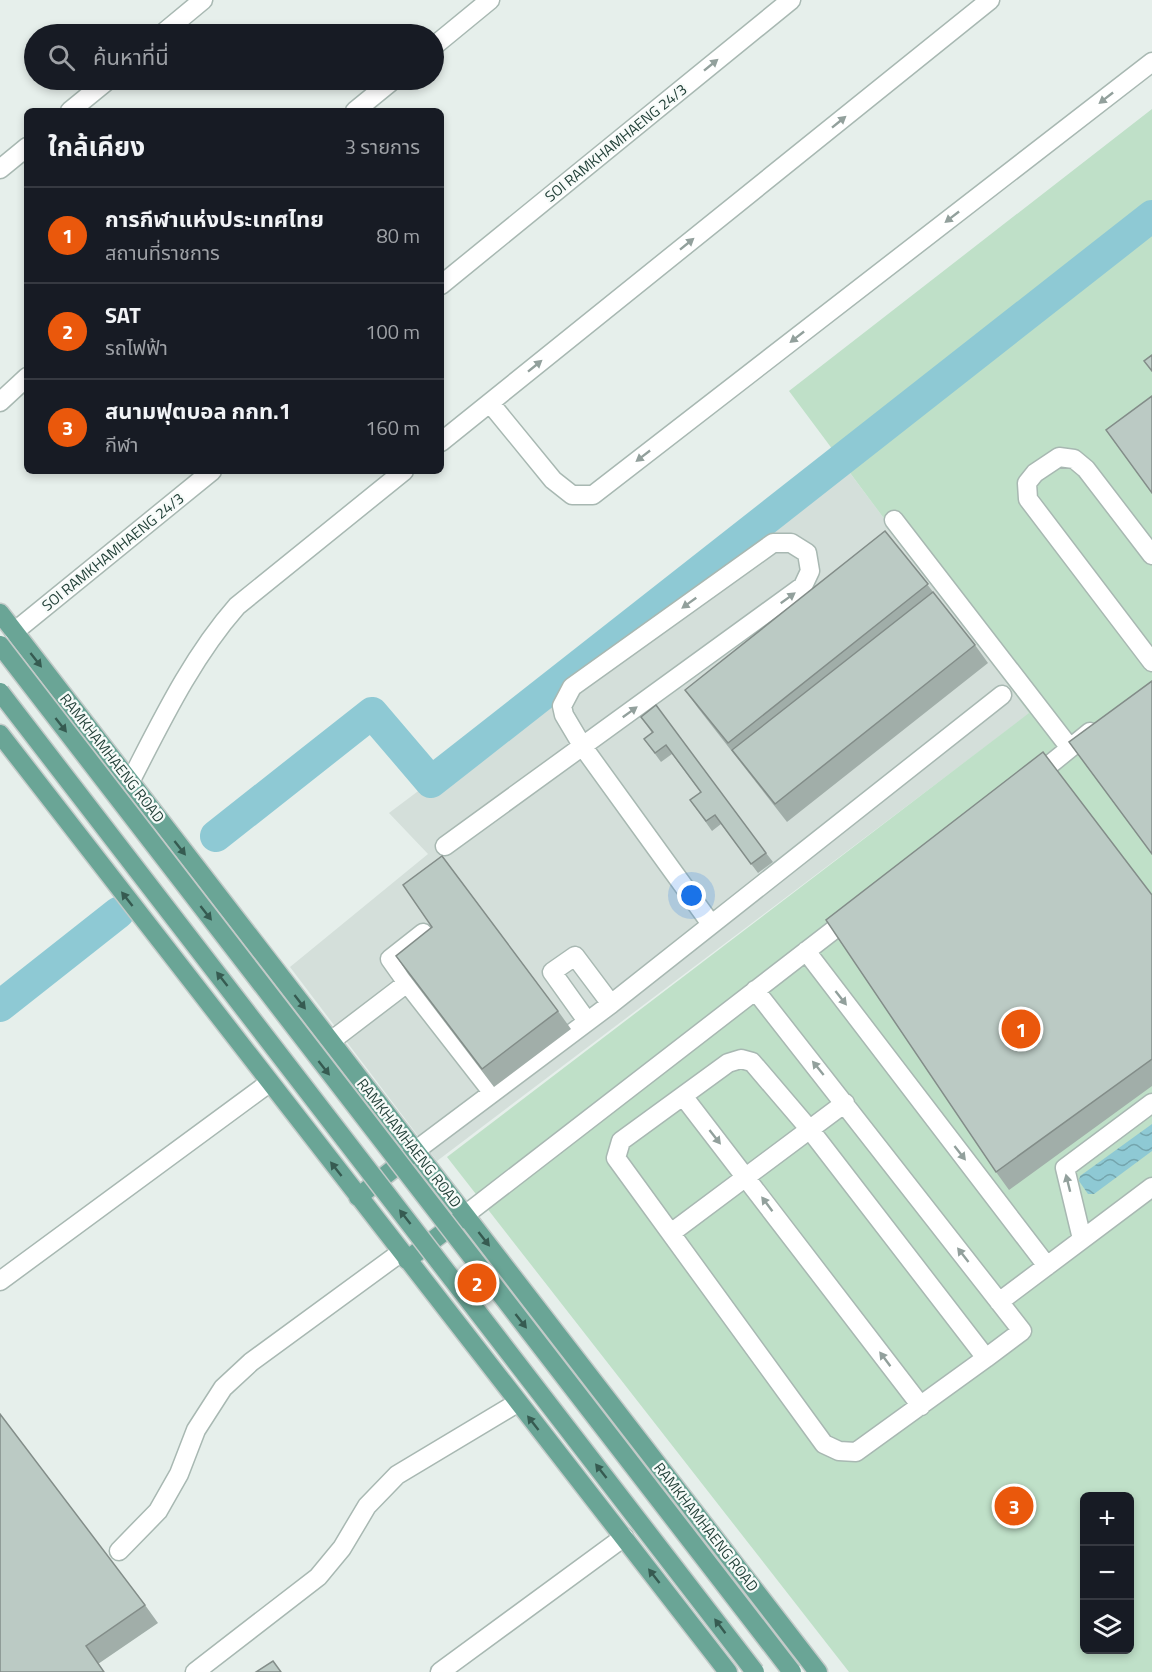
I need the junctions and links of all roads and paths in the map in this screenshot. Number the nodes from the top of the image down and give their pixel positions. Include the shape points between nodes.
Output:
1 (203, 0) edge
2 (490, 0) edge
3 (791, 0) edge
4 (990, 0) edge
5 (174, 24) edge
6 (444, 38) edge
7 (1152, 62) edge
8 (96, 90) edge
9 (381, 90) edge
10 (74, 108) edge
11 (359, 108) edge
12 (24, 149) edge
13 (0, 169) edge
14 (444, 283) edge
15 (24, 380) edge
16 (0, 402) edge
17 (489, 403) junction
18 (444, 440) edge
19 (208, 474) edge
20 (400, 474) edge
21 (894, 520) dead end
22 (1152, 555) edge
23 (0, 613) edge
24 (14, 632) junction
25 (0, 645) edge
26 (1152, 662) edge
27 (0, 692) edge
28 (1002, 695) dead end
29 (1105, 721) edge
30 (0, 734) edge
31 (583, 747) junction
32 (1070, 748) junction
33 (130, 782) junction
34 (1021, 787) edge
35 (445, 846) dead end
36 (871, 901) edge
37 (711, 924) junction
38 (423, 933) edge
39 (806, 951) junction
40 (407, 983) junction
41 (755, 990) junction
42 (611, 1004) junction
43 (587, 1021) junction
44 (331, 1041) junction
45 (269, 1083) junction
46 (492, 1092) junction
47 (683, 1096) junction
48 (846, 1103) junction
49 (1152, 1103) edge
50 (811, 1131) junction
51 (415, 1151) junction
52 (747, 1178) junction
53 (1152, 1187) edge
54 (358, 1197) junction
55 (465, 1215) junction
56 (671, 1233) junction
57 (1082, 1239) junction
58 (403, 1256) junction
59 (1047, 1266) junction
60 (0, 1281) edge
61 (999, 1302) junction
62 (986, 1358) junction
63 (517, 1403) junction
64 (921, 1406) junction
65 (624, 1537) junction
66 (119, 1551) dead end
67 (195, 1672) edge
68 (440, 1672) edge
69 (728, 1672) edge
70 (755, 1672) edge
71 (792, 1672) edge
72 (818, 1672) edge

1 - 5 street
2 - 6 street
14 -> 3 street, SOI RAMKHAMHAENG 24/3
17 -> 4 street
7 -> 17 street via 593,495 572,495 553,480
8 - 10 street
9 - 11 street
12 - 13 street
15 - 16 street
17 - 18 street
19 - 24 street, SOI RAMKHAMHAENG 24/3
20 - 33 street via 230,613 176,695
21 - 32 street
22 - 26 street via 1086,469 1074,459 1059,457 1027,483 1028,499
23 - 24 main road, RAMKHAMHAENG ROAD
24 -> 33 main road, RAMKHAMHAENG ROAD
25 -> 71 main road, RAMKHAMHAENG ROAD, bridge
70 -> 27 main road, bridge
28 - 37 street
29 - 32 street
45 -> 30 main road
31 -> 31 street via 803,586 810,571 807,553 791,543 773,543 572,687 562,706
31 - 35 street
31 - 37 street
32 - 34 street
33 -> 44 main road, RAMKHAMHAENG ROAD
36 - 39 street
37 - 42 street
38 - 40 street via 390,959
39 - 41 street
39 -> 59 street
40 - 44 street
40 - 46 street
48 -> 41 street
41 - 55 street
42 - 43 street
42 - 43 street via 575,956 552,972
43 - 46 street
44 - 51 main road, RAMKHAMHAENG ROAD
54 -> 45 main road
45 - 60 street
46 - 51 street
47 - 50 street via 728,1063 741,1059 752,1062
47 -> 52 street
47 - 56 street via 621,1141 616,1158
48 - 50 street
61 -> 48 street
57 -> 49 street via 1065,1168
50 - 52 street
50 - 62 street
51 - 54 main road
51 - 55 main road, RAMKHAMHAENG ROAD
52 - 56 street
64 -> 52 street
53 - 57 street
54 - 58 main road
55 - 58 main road
55 -> 72 main road, RAMKHAMHAENG ROAD
56 - 64 street via 824,1444 839,1451 856,1452
57 - 59 street
58 - 63 main road
58 - 66 street via 251,1362 224,1388 196,1430 179,1474 158,1512
59 - 61 street
61 - 62 street via 1022,1331
62 - 64 street
65 -> 63 main road
63 - 67 street via 397,1475 367,1506 342,1548 318,1577
65 - 68 street
69 -> 65 main road

